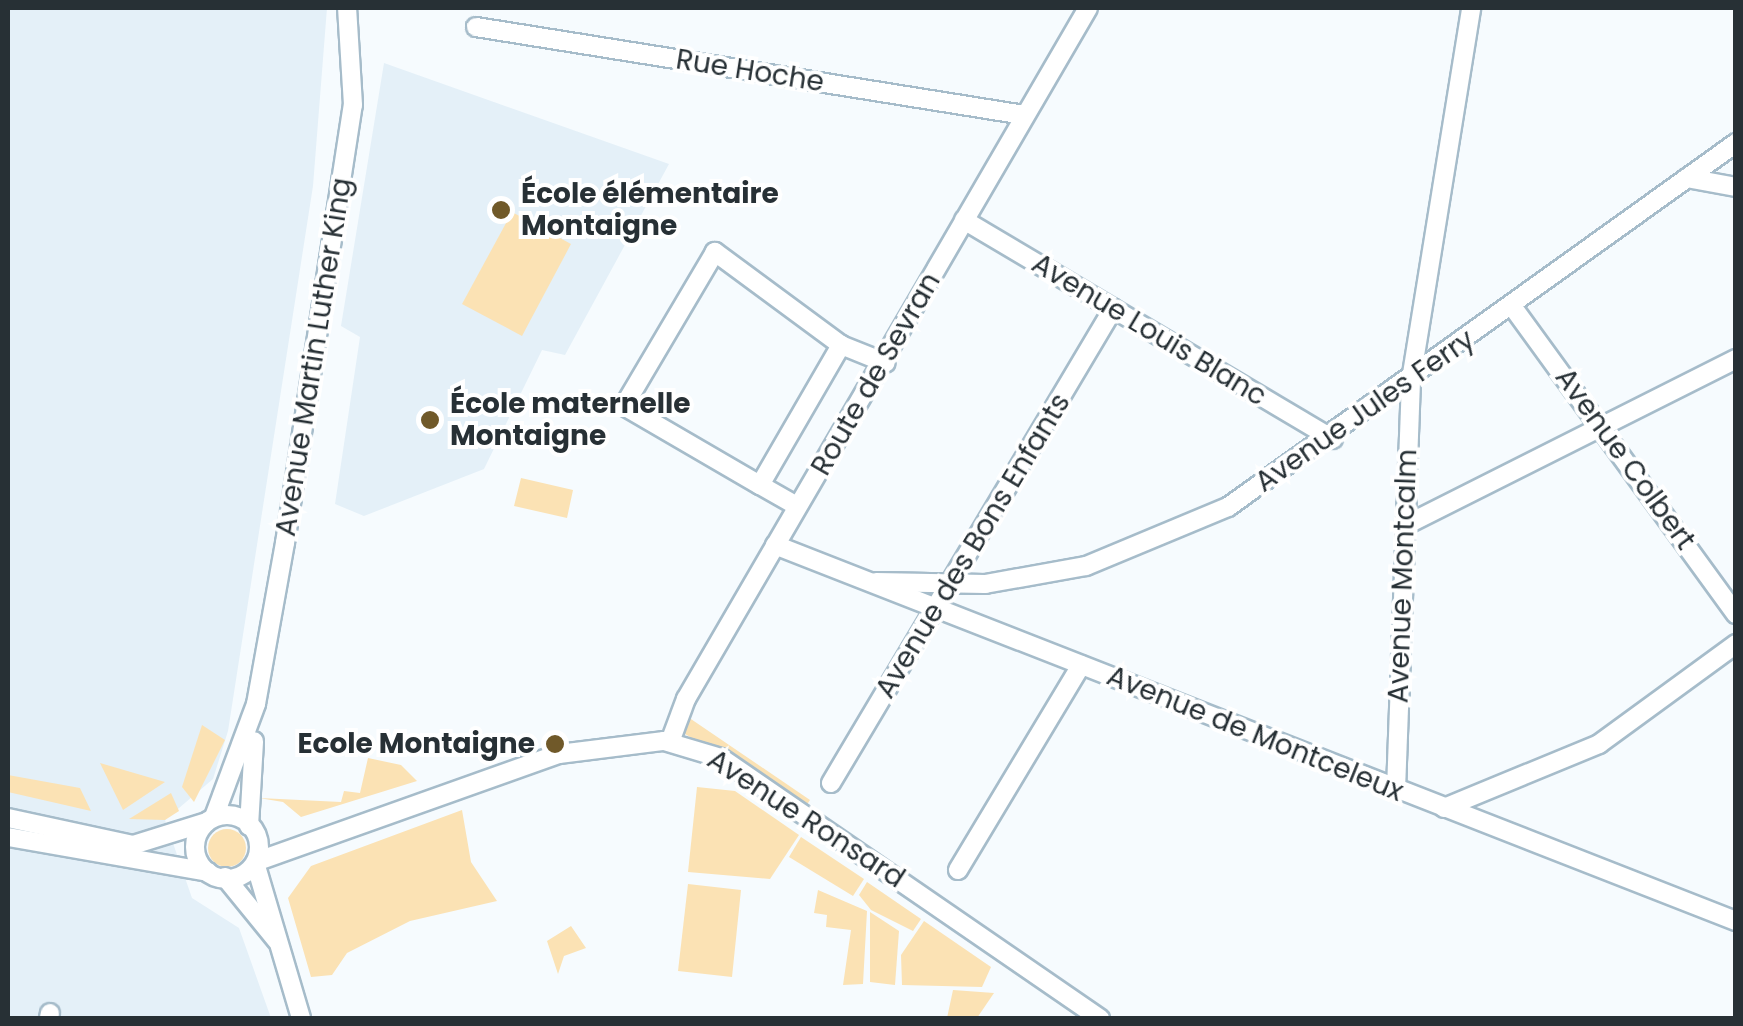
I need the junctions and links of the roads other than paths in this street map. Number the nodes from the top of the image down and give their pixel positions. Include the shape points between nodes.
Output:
1 (347, 8) edge
2 (1088, 8) edge
3 (1470, 8) edge
4 (476, 28) dead end
5 (1024, 115) junction
6 (1736, 144) edge
7 (1687, 178) junction
8 (1736, 187) edge
9 (964, 220) junction
10 (1512, 306) junction
11 (1113, 309) junction
12 (841, 345) junction
13 (1736, 359) edge
14 (886, 363) junction
15 (1410, 380) junction
16 (1604, 428) junction
17 (1333, 438) junction
18 (760, 486) junction
19 (797, 506) junction
20 (1404, 526) junction
21 (775, 545) junction
22 (866, 582) junction
23 (952, 586) junction
24 (934, 612) junction
25 (1736, 614) edge
26 (1736, 644) edge
27 (1081, 664) junction
28 (256, 704) junction
29 (670, 742) junction
30 (831, 783) dead end
31 (1396, 790) junction
32 (1444, 808) junction
33 (8, 818) edge
34 (210, 820) junction
35 (252, 829) junction
36 (8, 836) edge
37 (309, 839) junction
38 (257, 863) junction
39 (958, 870) dead end
40 (216, 875) junction
41 (1736, 921) edge
42 (280, 946) junction
43 (301, 1018) edge
44 (1100, 1018) edge

1 - 28 street, Avenue Martin Luther King via 353,104
2 - 5 street, Route de Sevran
3 - 15 street, Avenue Montcalm
4 - 5 street, Rue Hoche
5 - 9 street, Route de Sevran
6 - 7 street, Avenue Jules Ferry
7 - 8 street
7 - 10 street, Avenue Jules Ferry
9 - 11 street, Avenue Louis Blanc
9 - 14 street, Route de Sevran
10 - 15 street, Avenue Jules Ferry
10 - 16 street, Avenue Colbert
11 - 17 street, Avenue Louis Blanc
11 - 23 street, Avenue des Bons Enfants
12 - 14 street
12 - 18 street
12 - 18 street via 715,252 624,406
13 - 16 street
14 - 19 street, Route de Sevran
15 - 17 street, Avenue Jules Ferry
15 - 20 street, Avenue Montcalm
16 - 20 street
16 - 25 street, Avenue Colbert
17 - 23 street, Avenue Jules Ferry via 1158,540 1086,566
18 - 19 street
19 - 21 street, Route de Sevran
20 - 31 street, Avenue Montcalm
21 - 22 street, Avenue de Montceleux
21 - 29 street, Route de Sevran
22 - 23 street, Avenue Jules Ferry
22 - 24 street, Avenue de Montceleux
23 - 24 street, Avenue des Bons Enfants
24 - 27 street, Avenue de Montceleux
24 - 30 street, Avenue des Bons Enfants
26 - 32 street via 1599,744
27 - 31 street, Avenue de Montceleux
27 - 39 street
28 - 34 street, Avenue Martin Luther King
28 - 35 street, Avenue Martin Luther King
29 - 37 street, Avenue Ronsard via 560,754 398,818
29 - 44 street, Avenue Ronsard via 722,758
31 - 32 street, Avenue de Montceleux
32 - 41 street, Avenue de Montceleux
33 - 34 street via 133,845
34 - 35 street, Avenue Ronsard
34 - 40 street, Avenue Martin Luther King via 194,845
35 - 37 street, Avenue Ronsard
35 - 38 street, Avenue Martin Luther King
36 - 40 street
37 - 38 street, Avenue Ronsard
38 - 40 street, Avenue Ronsard
38 - 42 street, Avenue Martin Luther King
40 - 42 street
42 - 43 street, Avenue Martin Luther King

